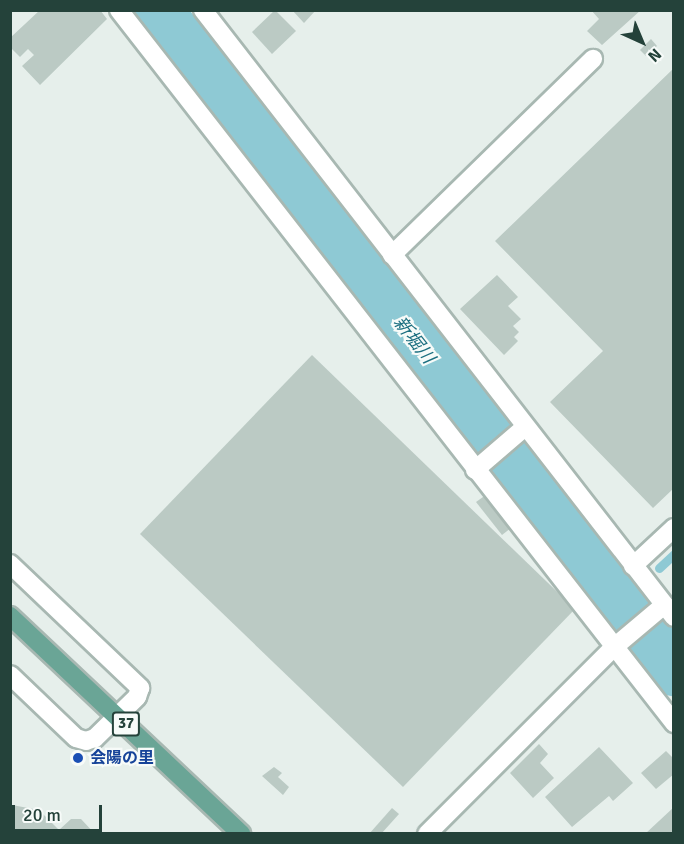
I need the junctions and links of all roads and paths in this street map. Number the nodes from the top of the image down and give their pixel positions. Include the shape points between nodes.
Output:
1 (119, 10) edge
2 (203, 10) edge
3 (593, 59) dead end
4 (392, 255) junction
5 (520, 431) junction
6 (478, 467) junction
7 (674, 528) edge
8 (10, 564) edge
9 (633, 566) junction
10 (664, 612) edge
11 (10, 616) edge
12 (619, 644) junction
13 (10, 675) edge
14 (118, 716) junction
15 (674, 723) edge
16 (241, 834) edge
17 (427, 834) edge

1 - 6 street
2 - 4 street
3 - 4 street
4 - 5 street
5 - 6 street
5 - 9 street
6 - 12 street
7 - 9 street
8 - 14 street via 140,688 137,697
9 - 10 street
10 - 12 street
11 - 14 main road, 37
12 - 15 street
12 - 17 street
13 - 14 street via 76,738 95,738
14 - 16 main road, 37

